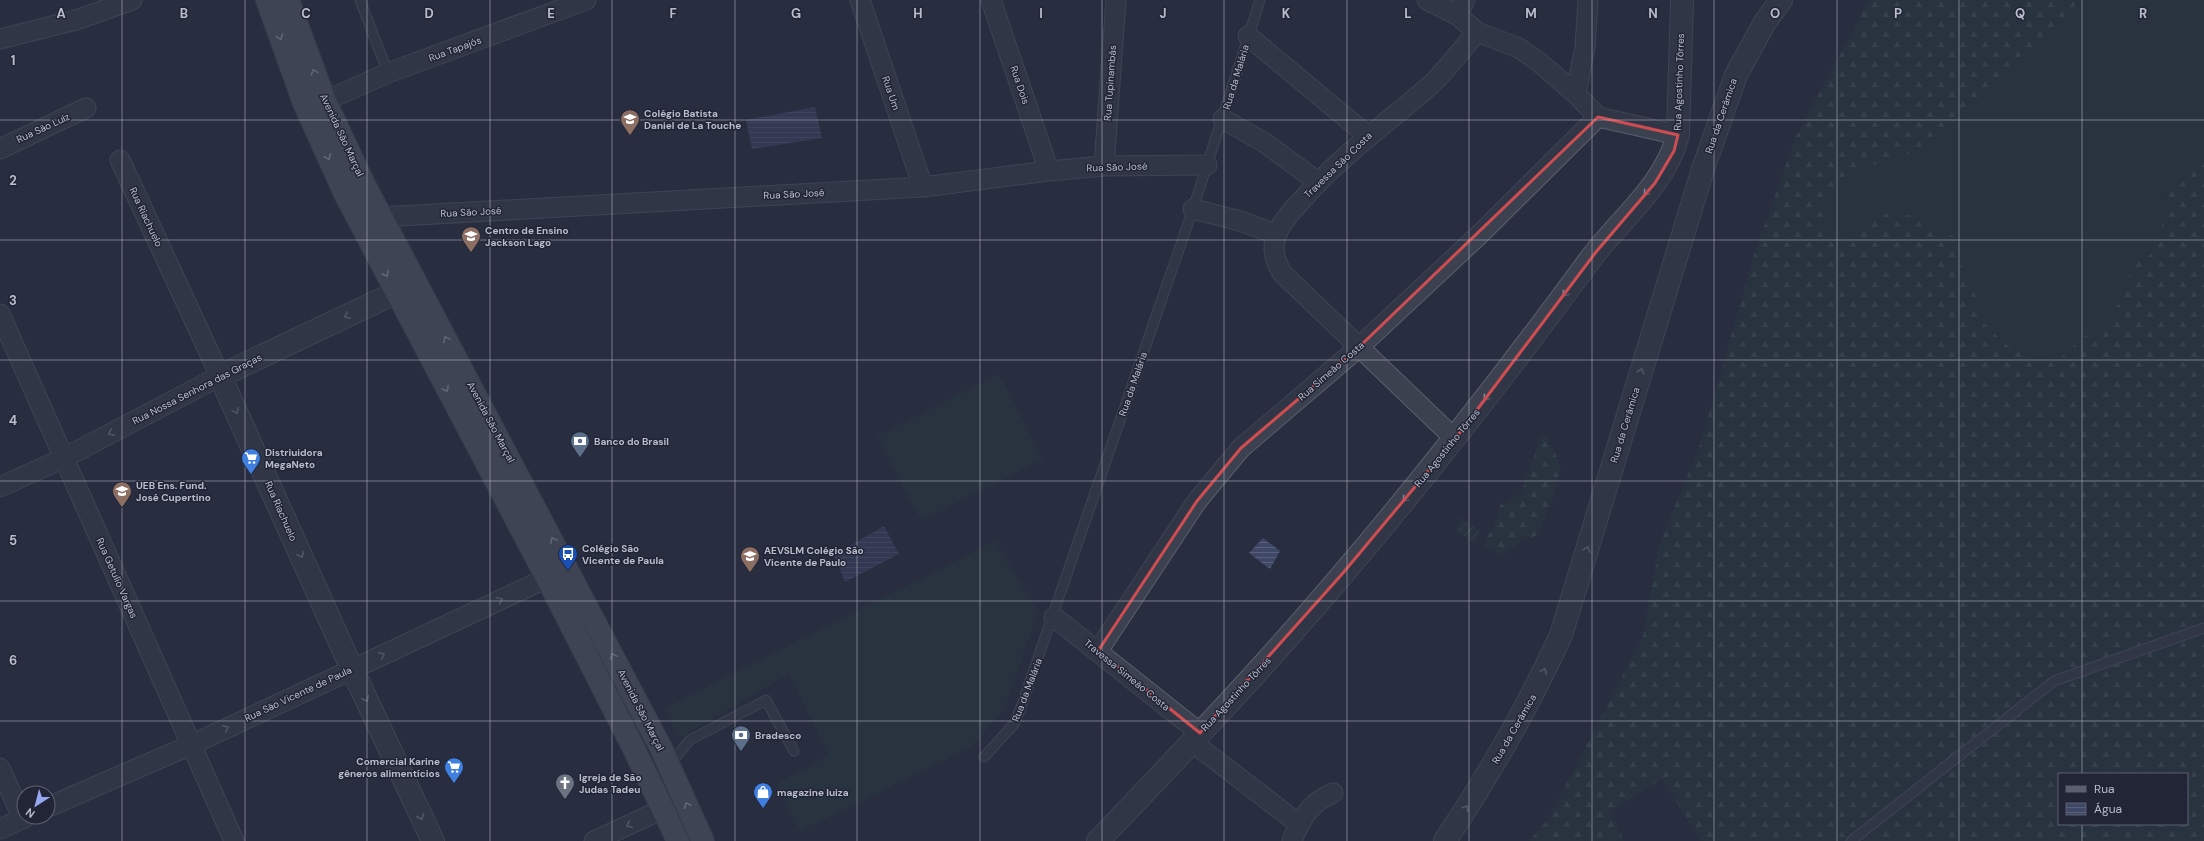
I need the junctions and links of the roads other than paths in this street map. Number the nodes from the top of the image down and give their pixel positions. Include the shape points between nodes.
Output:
1 (132, 0) edge
2 (267, 0) edge
3 (288, 0) edge
4 (360, 0) edge
5 (586, 0) edge
6 (860, 0) edge
7 (991, 0) edge
8 (1116, 0) edge
9 (1260, 0) edge
10 (1427, 0) edge
11 (1588, 0) edge
12 (1682, 0) edge
13 (1781, 0) edge
14 (1461, 7) edge
15 (1477, 32) junction
16 (1248, 36) junction
17 (0, 39) edge
18 (388, 74) junction
19 (1576, 94) junction
20 (325, 101) junction
21 (86, 108) dead end
22 (1598, 117) junction
23 (1223, 119) junction
24 (1678, 134) junction
25 (1368, 136) junction
26 (0, 148) edge
27 (120, 160) dead end
28 (1668, 161) junction
29 (1207, 165) junction
30 (1104, 166) junction
31 (1703, 169) junction
32 (1048, 171) junction
33 (1318, 182) junction
34 (923, 187) junction
35 (1193, 209) junction
36 (381, 217) junction
37 (1276, 234) junction
38 (395, 293) junction
39 (0, 314) edge
40 (1358, 348) junction
41 (220, 376) junction
42 (1455, 439) junction
43 (64, 458) junction
44 (0, 487) edge
45 (547, 578) junction
46 (1054, 617) junction
47 (2204, 628) edge
48 (1098, 651) junction
49 (352, 669) junction
50 (1196, 737) junction
51 (191, 744) junction
52 (794, 751) dead end
53 (984, 757) dead end
54 (669, 765) junction
55 (0, 768) edge
56 (1333, 793) dead end
57 (16, 801) edge
58 (56, 804) edge
59 (664, 809) junction
60 (16, 822) edge
61 (1299, 824) junction
62 (0, 829) edge
63 (234, 841) edge
64 (433, 841) edge
65 (594, 841) edge
66 (678, 841) edge
67 (703, 841) edge
68 (1098, 841) edge
69 (1292, 841) edge
70 (1445, 841) edge
71 (1851, 841) edge

1 - 17 street via 76,20
2 -> 38 main road, Avenida São Marçal via 307,110 345,194
20 -> 3 main road, Avenida São Marçal
4 - 18 lane
5 - 18 street, Rua Tapajós
6 - 34 street, Rua Um
7 - 32 street, Rua Dois
8 - 30 street, Rua Tupinambás
9 - 16 lane, Rua da Malária
10 - 14 street
11 - 19 street
12 - 24 street, Rua Agostinho Tôrres
13 - 31 street, Rua da Cerâmica via 1764,22 1741,62
14 - 15 street
15 - 19 street via 1519,48
15 - 25 street, Travessa São Costa via 1428,88
16 - 23 lane, Rua da Malária
16 - 25 street
18 - 20 street, Rua Tapajós
19 - 22 street
20 - 36 main road, Avenida São Marçal
21 - 26 street, Rua São Luíz
22 - 24 street
22 - 40 street, Rua Simeão Costa via 1479,235
23 - 29 lane, Rua da Malária
23 - 33 street via 1265,143
24 - 28 street, Rua Agostinho Tôrres via 1674,151
25 - 33 street, Travessa São Costa
27 - 41 street, Rua Riachuelo
28 - 31 street
28 -> 42 street, Rua Agostinho Tôrres via 1655,183 1596,252
29 - 30 street, Rua São José
29 - 35 lane, Rua da Malária
30 - 32 street, Rua São José
70 -> 31 street, Rua da Cerâmica via 1505,745 1537,687 1561,635
32 - 34 street, Rua São José
33 - 37 street, Travessa São Costa
34 - 36 street, Rua São José
35 - 37 street via 1240,221
35 - 46 lane, Rua da Malária
54 -> 36 main road, Avenida São Marçal
37 - 40 street via 1276,264 1283,274
38 -> 41 street, Rua Nossa Senhora das Graças
38 -> 45 main road, Avenida São Marçal
39 - 43 street, Rua Getulio Vargas
40 - 42 street
40 - 48 street, Rua Simeão Costa via 1241,448 1219,472
41 -> 43 street, Rua Nossa Senhora das Graças
41 -> 49 street, Rua Riachuelo
42 -> 50 street, Rua Agostinho Tôrres via 1280,646
43 - 44 street, Rua Nossa Senhora das Graças
43 - 51 street, Rua Getulio Vargas
49 -> 45 street, Rua São Vicente de Paula
45 - 59 main road, Avenida São Marçal
46 - 48 street, Travessa Simeão Costa
46 - 53 lane, Rua da Malária via 1014,724
47 - 71 lane via 2054,681
48 - 50 street, Travessa Simeão Costa
51 -> 49 street, Rua São Vicente de Paula
49 -> 64 street, Rua Riachuelo
50 - 61 street, Travessa Simeão Costa
50 - 68 street, Rua Agostinho Tôrres
51 - 58 street, Rua São Vicente de Paula
51 - 63 street, Rua Getulio Vargas
52 - 54 lane via 766,700 690,740
67 -> 54 main road, Avenida São Marçal
55 - 57 street
56 - 61 street via 1316,802
59 -> 65 street
59 - 66 main road, Avenida São Marçal
60 - 62 street
61 - 69 street

